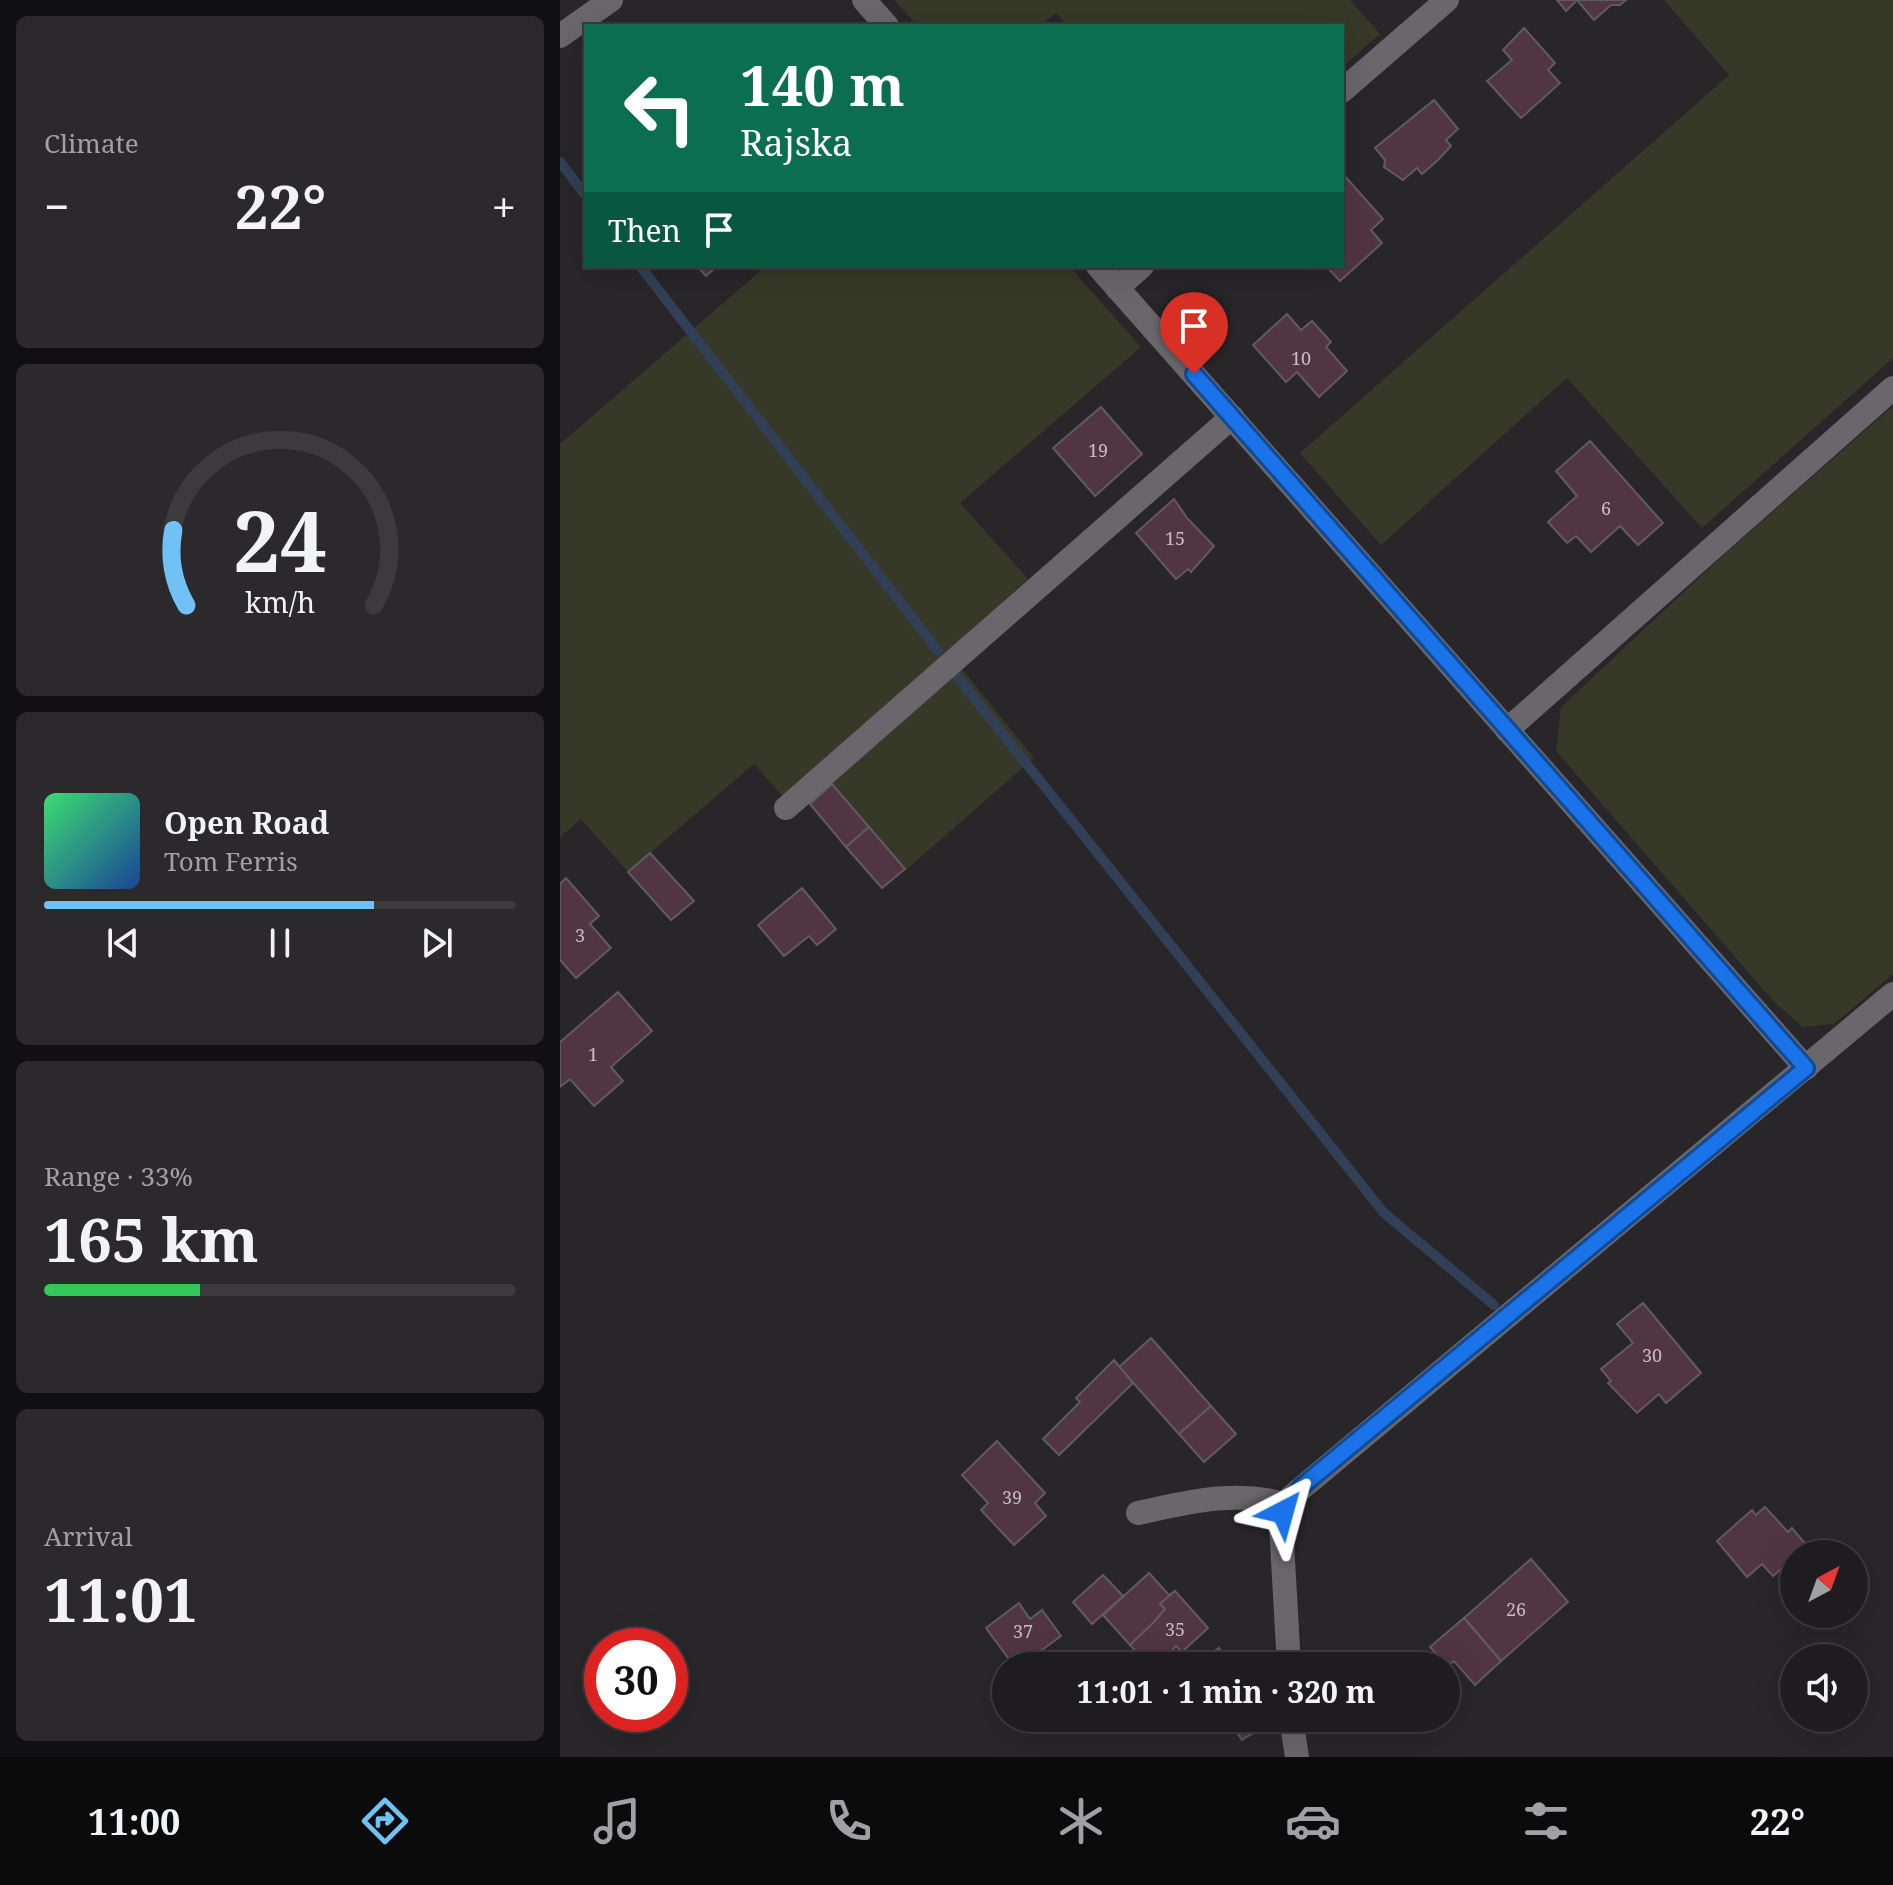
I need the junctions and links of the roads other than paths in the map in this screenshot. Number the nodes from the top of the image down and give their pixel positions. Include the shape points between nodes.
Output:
1 (611, 0) edge
2 (864, 0) edge
3 (1447, 0) edge
4 (885, 24) edge
5 (560, 36) edge
6 (1344, 89) edge
7 (1100, 268) edge
8 (1140, 268) edge
9 (1117, 288) junction
10 (1893, 388) edge
11 (1232, 417) junction
12 (1507, 730) junction
13 (786, 808) dead end
14 (1893, 994) edge
15 (1806, 1068) junction
16 (1285, 1504) junction
17 (1138, 1513) dead end
18 (1288, 1652) edge
19 (1294, 1739) edge
20 (1273, 1757) edge

1 - 5 street
2 - 4 street
3 - 6 street
7 - 9 street
8 - 9 street
9 - 11 street
10 - 12 street
11 - 12 street
11 - 13 street
12 - 15 street
14 - 15 street
15 - 16 street
16 - 17 street via 1227,1495
16 - 18 street via 1281,1525
19 - 20 street

